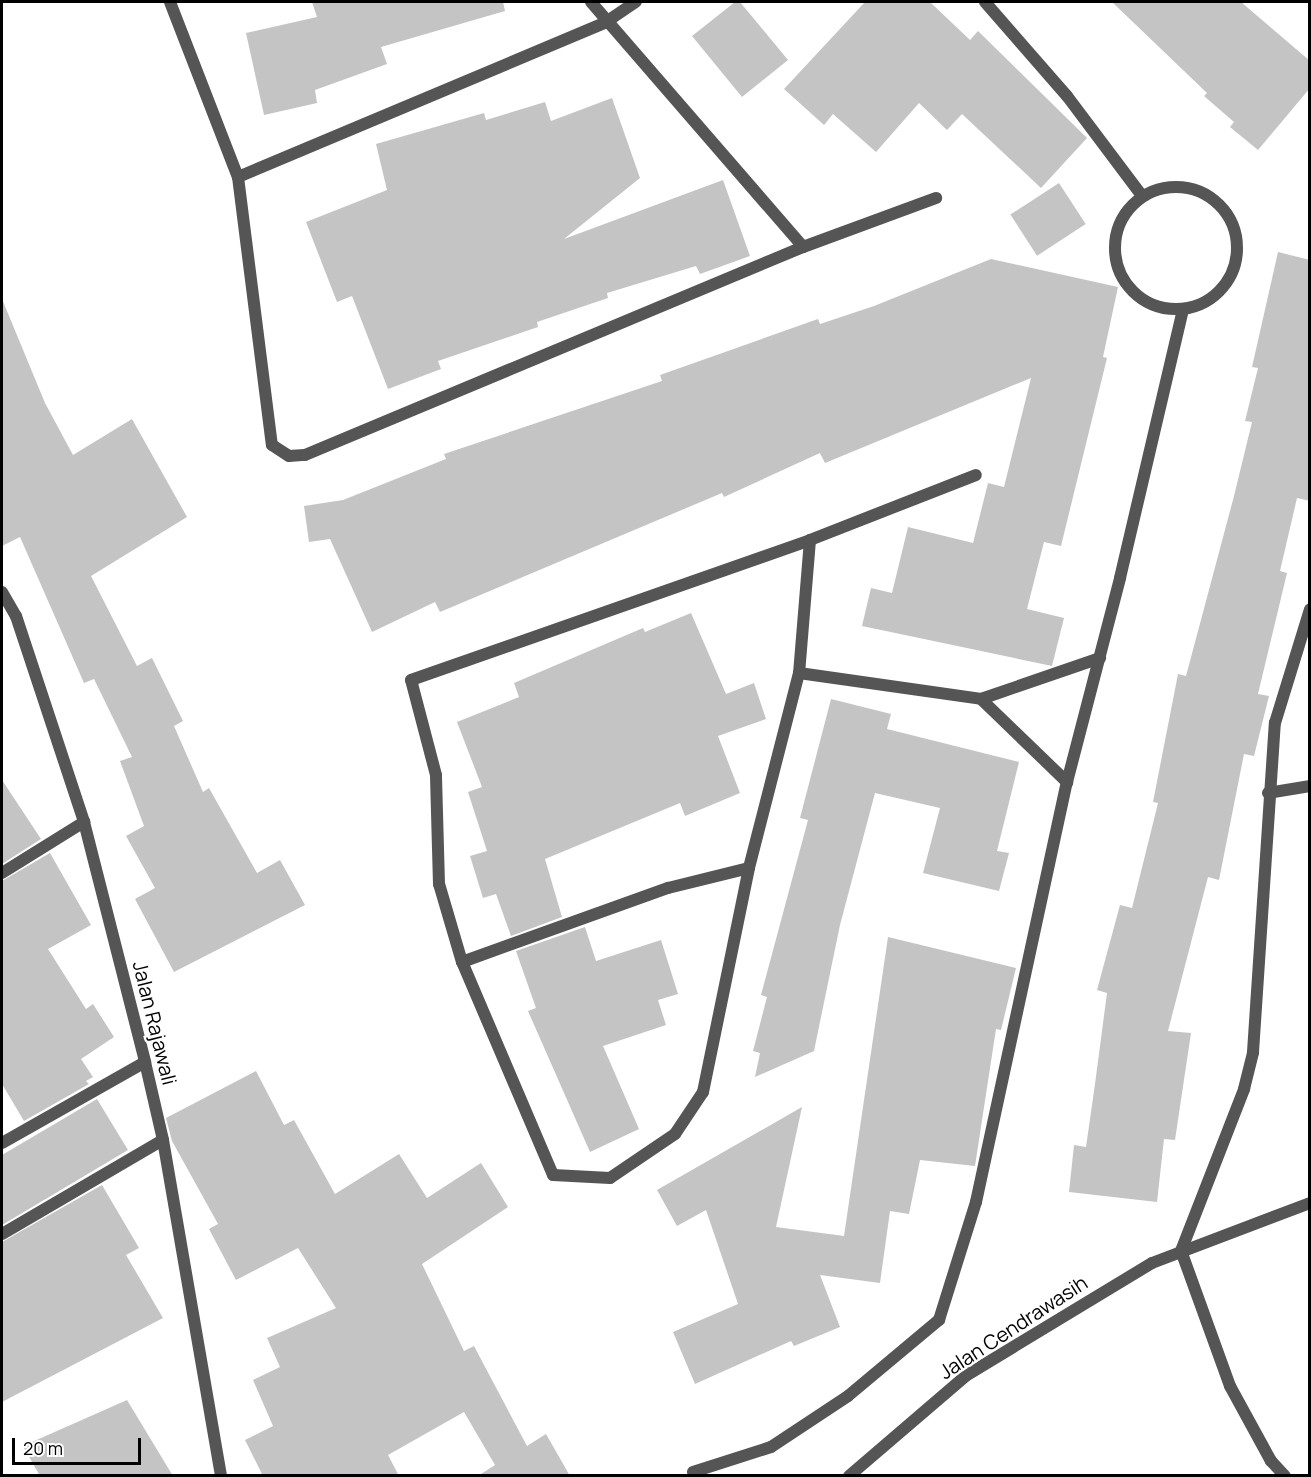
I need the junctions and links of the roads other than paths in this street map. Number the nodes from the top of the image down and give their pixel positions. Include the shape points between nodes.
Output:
1 (170, 2) edge
2 (591, 2) edge
3 (636, 2) edge
4 (985, 2) edge
5 (606, 22) junction
6 (238, 177) junction
7 (1142, 196) junction
8 (936, 198) dead end
9 (803, 247) junction
10 (1183, 310) junction
11 (976, 475) dead end
12 (810, 540) junction
13 (2, 592) edge
14 (1310, 609) edge
15 (1100, 658) junction
16 (799, 673) junction
17 (981, 699) junction
18 (1067, 782) junction
19 (1310, 786) edge
20 (1268, 793) junction
21 (84, 822) junction
22 (749, 868) junction
23 (2, 873) edge
24 (462, 962) junction
25 (145, 1062) junction
26 (163, 1140) junction
27 (2, 1143) edge
28 (1310, 1203) edge
29 (2, 1234) edge
30 (1181, 1251) junction
31 (693, 1472) dead end
32 (221, 1476) edge
33 (849, 1476) edge
34 (1285, 1476) edge

1 - 6 street
2 - 5 street
3 - 5 street
4 - 7 street via 1067,96
5 - 6 street
5 - 9 street
6 - 9 street via 272,445 289,456 305,455
7 - 10 street via 1124,215 1114,248 1123,282 1148,305
7 - 10 street via 1161,188 1186,187 1218,202 1236,232 1235,267 1215,297
8 - 9 street
10 - 15 street
11 - 12 street
12 - 16 street
12 - 24 street via 411,680 436,775 439,884
13 - 21 street, Jalan Rajawali via 16,616
14 - 20 street via 1275,723
15 - 17 street
15 - 18 street
16 - 17 street
16 - 22 street
17 - 18 street
18 - 31 street via 976,1202 939,1320 848,1396 771,1447
19 - 20 street
20 - 30 street via 1253,1052 1245,1089
21 - 23 street
21 - 25 street, Jalan Rajawali
22 - 24 street via 668,888
22 - 24 street via 703,1092 675,1134 610,1178 553,1175
25 - 26 street, Jalan Rajawali
25 - 27 street
26 - 29 street
26 - 32 street, Jalan Rajawali
28 - 30 street, Jalan Cendrawasih
30 - 33 street, Jalan Cendrawasih via 1152,1263 967,1375
30 - 34 street via 1230,1386 1271,1461

